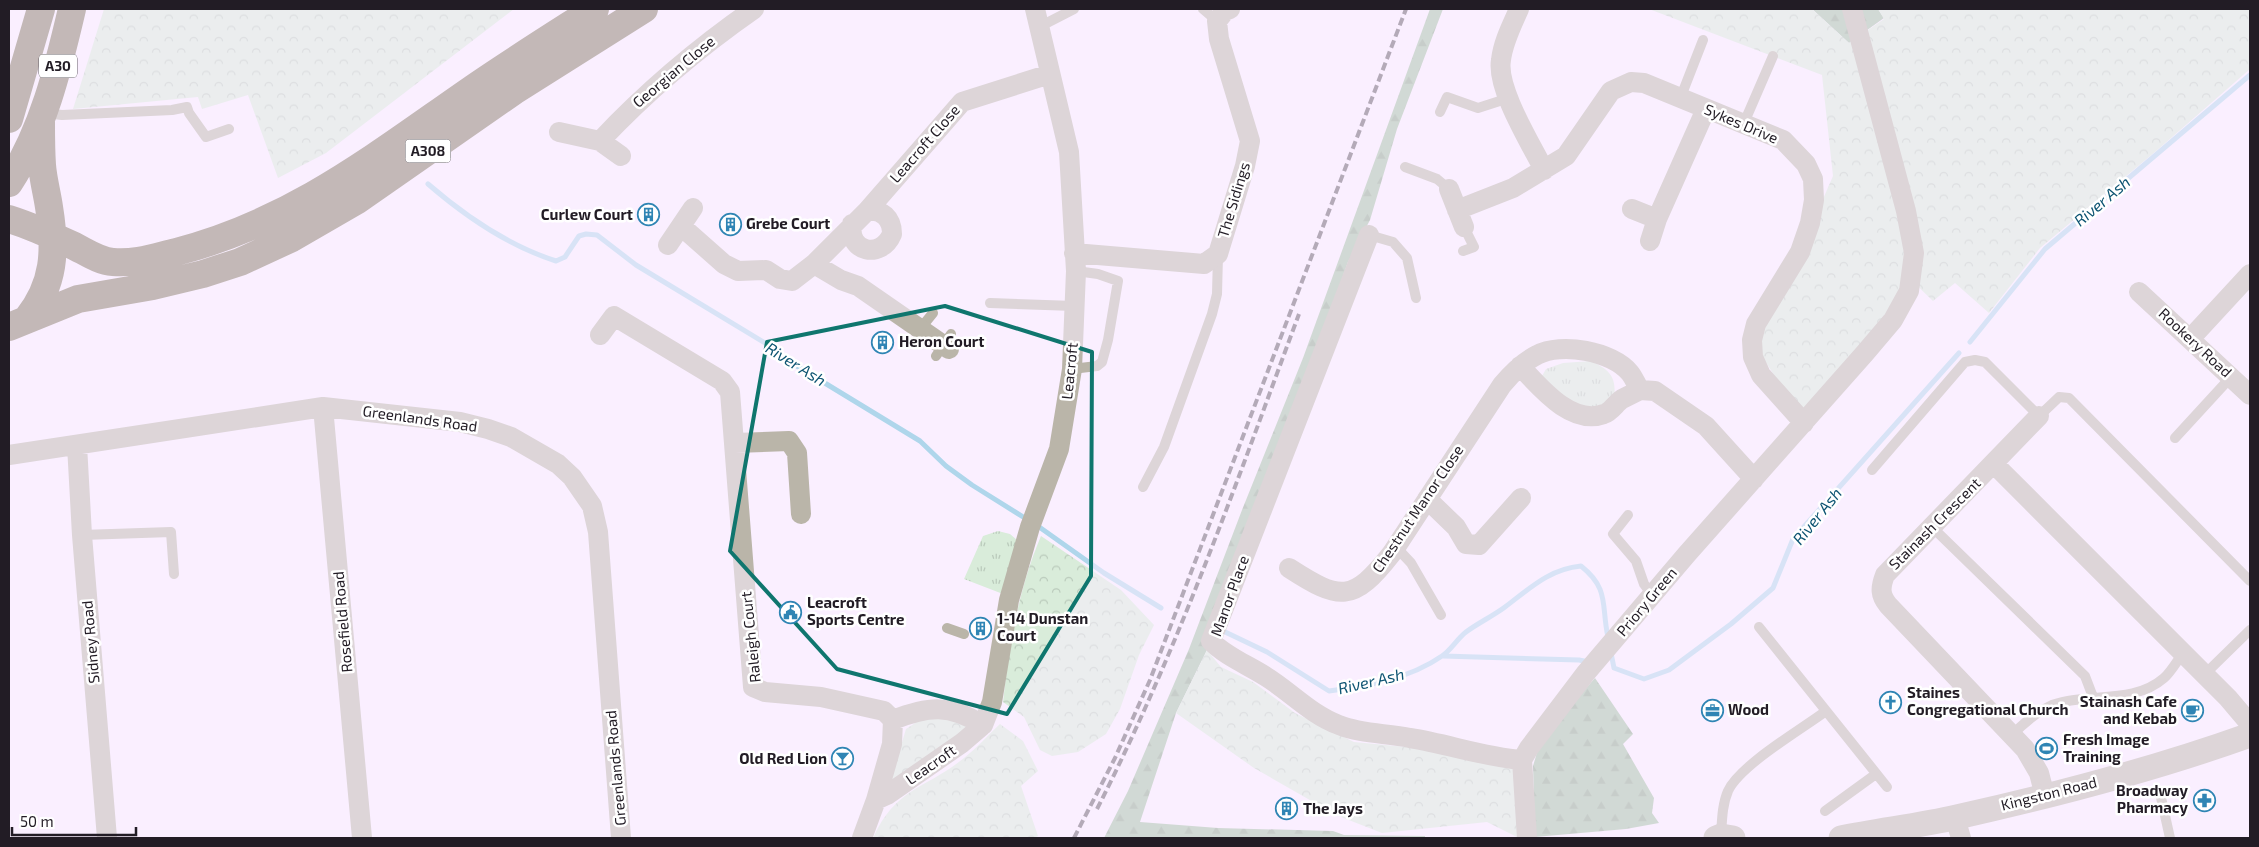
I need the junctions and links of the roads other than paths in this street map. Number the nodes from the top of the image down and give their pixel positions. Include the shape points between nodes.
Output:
1 (41, 9) edge
2 (72, 9) edge
3 (595, 9) edge
4 (644, 9) edge
5 (754, 9) edge
6 (1074, 9) edge
7 (1519, 9) edge
8 (1852, 9) edge
9 (1217, 13) edge
10 (1037, 18) edge
11 (1703, 40) dead end
12 (1773, 56) dead end
13 (1050, 74) junction
14 (1509, 98) junction
15 (1680, 99) junction
16 (1706, 109) junction
17 (1440, 112) dead end
18 (43, 118) junction
19 (9, 119) edge
20 (1744, 123) junction
21 (228, 129) dead end
22 (559, 132) dead end
23 (600, 141) junction
24 (621, 156) dead end
25 (1405, 167) dead end
26 (1544, 170) junction
27 (9, 183) edge
28 (1449, 189) joint
29 (693, 208) dead end
30 (1632, 209) dead end
31 (866, 211) junction
32 (9, 219) edge
33 (1461, 219) junction
34 (1657, 219) junction
35 (852, 224) junction
36 (681, 226) junction
37 (52, 235) junction
38 (1369, 235) joint
39 (1650, 241) dead end
40 (668, 245) dead end
41 (1463, 251) dead end
42 (1218, 254) junction
43 (1075, 262) junction
44 (814, 264) junction
45 (2250, 274) edge
46 (2139, 292) dead end
47 (1416, 298) dead end
48 (990, 303) dead end
49 (1074, 306) junction
50 (933, 313) dead end
51 (18, 323) edge
52 (920, 329) junction
53 (600, 335) dead end
54 (2190, 339) junction
55 (945, 346) dead end
56 (1520, 366) junction
57 (1072, 369) junction
58 (2231, 377) junction
59 (1640, 390) junction
60 (2250, 395) edge
61 (323, 406) junction
62 (2039, 416) junction
63 (1804, 423) junction
64 (2175, 438) dead end
65 (735, 443) junction
66 (77, 445) junction
67 (9, 455) edge
68 (1994, 464) junction
69 (1872, 470) dead end
70 (1754, 479) junction
71 (1143, 487) dead end
72 (1521, 498) dead end
73 (1427, 499) junction
74 (801, 514) dead end
75 (1628, 514) dead end
76 (1932, 527) junction
77 (82, 534) junction
78 (1396, 547) junction
79 (1289, 568) dead end
80 (174, 574) dead end
81 (2250, 580) edge
82 (1653, 596) junction
83 (1441, 615) dead end
84 (1759, 627) dead end
85 (947, 628) dead end
86 (2250, 630) edge
87 (964, 634) dead end
88 (2183, 654) junction
89 (2204, 675) junction
90 (2094, 697) junction
91 (1826, 711) junction
92 (892, 720) junction
93 (2250, 724) edge
94 (983, 725) junction
95 (2012, 735) junction
96 (2250, 735) edge
97 (1522, 760) junction
98 (1876, 774) junction
99 (1887, 787) dead end
100 (2160, 793) dead end
101 (2045, 796) junction
102 (876, 800) junction
103 (1825, 811) dead end
104 (1958, 828) edge
105 (107, 838) edge
106 (362, 838) edge
107 (621, 838) edge
108 (862, 838) edge
109 (1527, 838) edge
110 (1723, 838) edge
111 (1833, 838) edge
112 (1842, 838) edge
113 (2170, 838) edge

1 - 19 highway, A30
2 - 18 highway, A30
3 - 37 highway, A308 via 329,188 252,227 208,244 127,263 98,259
4 - 51 highway, A308 via 514,91 356,201 292,238 240,262 203,274 78,299
5 - 23 street, Georgian Close via 711,39 633,106
6 - 10 lane
7 - 14 street via 1500,61
8 - 63 street, Priory Green via 1904,201 1914,253 1909,291 1893,320
9 - 42 street, The Sidings via 1219,39 1250,141
10 - 13 street, Leacroft
11 - 15 lane
12 - 20 lane
13 - 31 street, Leacroft Close via 962,102
13 - 43 street, Leacroft via 1069,152
14 - 17 lane via 1478,108 1447,97
14 - 26 street
15 - 16 street, Sykes Drive
15 - 26 street, Sykes Drive via 1644,83 1631,82 1619,86 1602,103 1566,156
16 - 20 street, Sykes Drive
16 - 34 street
18 - 21 lane via 187,107 206,137
18 - 27 highway, A30
18 - 37 highway via 42,165
20 - 63 street, Sykes Drive via 1782,140 1806,164 1813,179 1810,223 1800,252 1756,324 1752,340 1753,357 1761,375
22 - 23 street
23 - 24 street
25 - 28 lane via 1436,179
26 - 33 street, Sykes Drive
28 - 33 street
29 - 36 street
30 - 34 street
31 - 35 street, Leacroft Close
31 - 35 street via 879,211 889,220 892,234 884,246 866,250 858,245
32 - 37 highway
33 - 41 lane via 1474,247
34 - 39 street
35 - 44 street, Leacroft Close
36 - 40 street
36 - 44 street, Leacroft Close via 724,264 738,271 766,270 780,279 792,281
37 - 51 highway via 50,279 38,306
38 - 47 lane via 1393,242 1407,258
38 - 97 street, Manor Place via 1211,641 1218,649 1270,679 1312,712 1339,725
42 - 43 street, The Sidings via 1204,264
42 - 71 lane via 1212,314 1164,447
43 - 49 street, Leacroft
43 - 57 lane via 1118,281 1102,362 1097,366
44 - 52 street via 858,286
45 - 54 street
46 - 54 street, Rookery Road
48 - 49 lane
49 - 57 street, Leacroft
50 - 52 lane
52 - 55 street
53 - 65 street, Raleigh Court via 614,316 722,381 730,392
54 - 58 street, Rookery Road
56 - 59 street, Chestnut Manor Close via 1552,350 1584,350 1602,356 1629,372
56 - 59 street via 1546,393 1570,410 1588,416 1605,414 1622,399
56 - 73 street, Chestnut Manor Close via 1502,385
57 - 94 street, Leacroft via 1059,449 996,645 992,702
58 - 60 street, Rookery Road
58 - 64 lane
59 - 70 street via 1656,391 1706,426
61 - 66 street, Greenlands Road
61 - 106 street, Rosefield Road
61 - 107 street, Greenlands Road via 488,428 511,437 558,464 581,490 592,506 598,532
62 - 68 street, Stainash Crescent
62 - 69 lane via 1985,362 1965,362
62 - 81 lane via 2059,397 2069,398
63 - 70 street, Priory Green
65 - 74 street via 789,441 797,453
65 - 92 street, Raleigh Court via 753,687 765,692 821,696 884,711
66 - 67 street, Greenlands Road
66 - 77 street, Sidney Road
68 - 76 street, Stainash Crescent
68 - 88 street
70 - 82 street, Priory Green
72 - 73 street via 1479,545 1466,544 1456,527
73 - 78 street, Chestnut Manor Close
75 - 82 lane via 1613,534 1636,561 1644,584
76 - 90 lane via 2085,676
76 - 95 street, Stainash Crescent via 1885,575 1881,596
77 - 80 lane via 172,532
77 - 105 street, Sidney Road
78 - 79 street, Chestnut Manor Close via 1373,577 1359,588 1341,593 1317,586
78 - 83 lane via 1411,562
82 - 97 street, Priory Green via 1542,729
84 - 91 lane
85 - 87 lane
86 - 89 lane
88 - 89 street
88 - 90 lane via 2165,678 2146,689
89 - 93 street
90 - 95 lane via 2052,705 2034,714
91 - 98 lane
91 - 110 lane via 1754,762 1735,780 1724,804
92 - 94 street via 942,704
92 - 102 street, Leacroft via 892,744
94 - 102 street, Leacroft via 962,743
95 - 101 street, Stainash Crescent via 2039,773
96 - 101 street, Kingston Road via 2202,752
97 - 109 street
98 - 99 lane
98 - 103 lane
100 - 113 lane
101 - 104 street, Kingston Road
102 - 108 street, Leacroft
104 - 112 street, Kingston Road
111 - 112 street, Kingston Road

